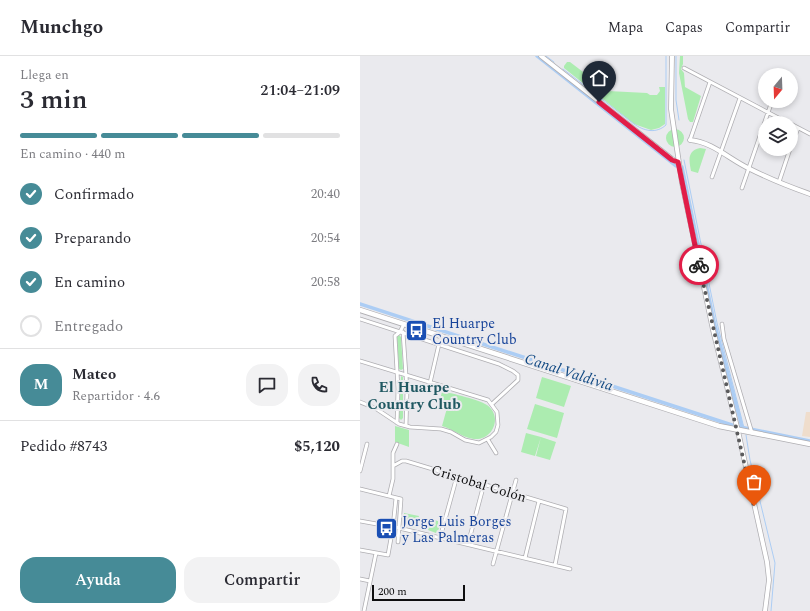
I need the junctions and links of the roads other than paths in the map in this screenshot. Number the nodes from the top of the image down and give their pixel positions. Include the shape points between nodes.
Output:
1 (541, 56) edge
2 (672, 56) edge
3 (684, 68) dead end
4 (710, 82) junction
5 (740, 98) junction
6 (770, 108) edge
7 (768, 113) junction
8 (774, 116) edge
9 (798, 128) edge
10 (810, 134) edge
11 (690, 140) joint
12 (721, 152) junction
13 (788, 156) edge
14 (678, 162) junction
15 (749, 169) junction
16 (712, 177) dead end
17 (779, 182) junction
18 (742, 188) dead end
19 (810, 194) edge
20 (360, 310) edge
21 (360, 319) edge
22 (722, 324) dead end
23 (403, 326) junction
24 (401, 332) junction
25 (439, 344) junction
26 (360, 361) edge
27 (397, 373) junction
28 (405, 375) junction
29 (430, 383) junction
30 (360, 402) edge
31 (492, 404) junction
32 (396, 423) junction
33 (406, 426) junction
34 (751, 430) junction
35 (738, 431) junction
36 (488, 440) junction
37 (366, 444) dead end
38 (396, 444) dead end
39 (810, 444) edge
40 (360, 448) edge
41 (365, 449) junction
42 (496, 453) dead end
43 (393, 466) junction
44 (360, 471) edge
45 (457, 476) junction
46 (516, 480) dead end
47 (484, 484) junction
48 (360, 489) edge
49 (512, 493) junction
50 (390, 496) junction
51 (396, 498) junction
52 (539, 501) junction
53 (360, 521) edge
54 (394, 527) junction
55 (399, 528) junction
56 (440, 538) junction
57 (398, 542) dead end
58 (468, 544) junction
59 (360, 550) edge
60 (496, 551) junction
61 (376, 553) junction
62 (526, 558) junction
63 (493, 564) dead end
64 (555, 565) junction
65 (570, 569) dead end
66 (360, 579) edge
67 (370, 581) junction
68 (360, 608) edge
69 (364, 610) edge
70 (765, 611) edge

1 - 14 street via 672,160
2 - 14 street via 671,109
3 - 4 street
4 - 5 street
4 - 11 street
5 - 7 street
5 - 12 street
6 - 7 street
7 - 8 street
7 - 15 street
9 - 10 street
11 - 12 street via 704,142
12 - 15 street
12 - 16 street
13 - 17 street
14 - 35 street
15 - 17 street
15 - 18 street
17 - 19 street
20 - 23 main road
21 - 24 street
22 - 34 street via 724,339
23 - 24 street
23 - 35 main road
24 - 25 street
24 - 27 street via 395,336
24 - 28 street
25 - 29 street
25 - 31 street via 499,364 518,375 518,380
26 - 27 street
27 - 28 street
27 - 32 street
28 - 29 street
28 - 33 street
29 - 31 street via 484,398
30 - 32 street via 375,408
31 - 36 street via 497,412 498,422 496,432
32 - 33 street
33 - 36 street via 446,430 472,442
34 - 35 main road
34 - 39 main road
35 - 70 street via 768,570
36 - 42 street
37 - 41 street
38 - 43 street
40 - 41 street
41 - 44 street
43 - 45 street, Cristobal Colón via 405,461
43 - 50 street
45 - 47 street, Cristobal Colón
45 - 56 street
46 - 49 street
47 - 49 street, Cristobal Colón
47 - 58 street
48 - 50 street
49 - 52 street, Cristobal Colón
49 - 60 street
50 - 51 street
51 - 54 street
51 - 55 street via 401,499
52 - 62 street
52 - 64 street, Cristobal Colón via 566,509
53 - 54 street
54 - 55 street
54 - 61 street via 388,555
55 - 56 street
55 - 57 street
56 - 58 street
58 - 60 street
59 - 61 street
60 - 62 street
60 - 63 street
61 - 67 street
62 - 64 street
64 - 65 street
66 - 67 street
67 - 69 street
68 - 69 street

